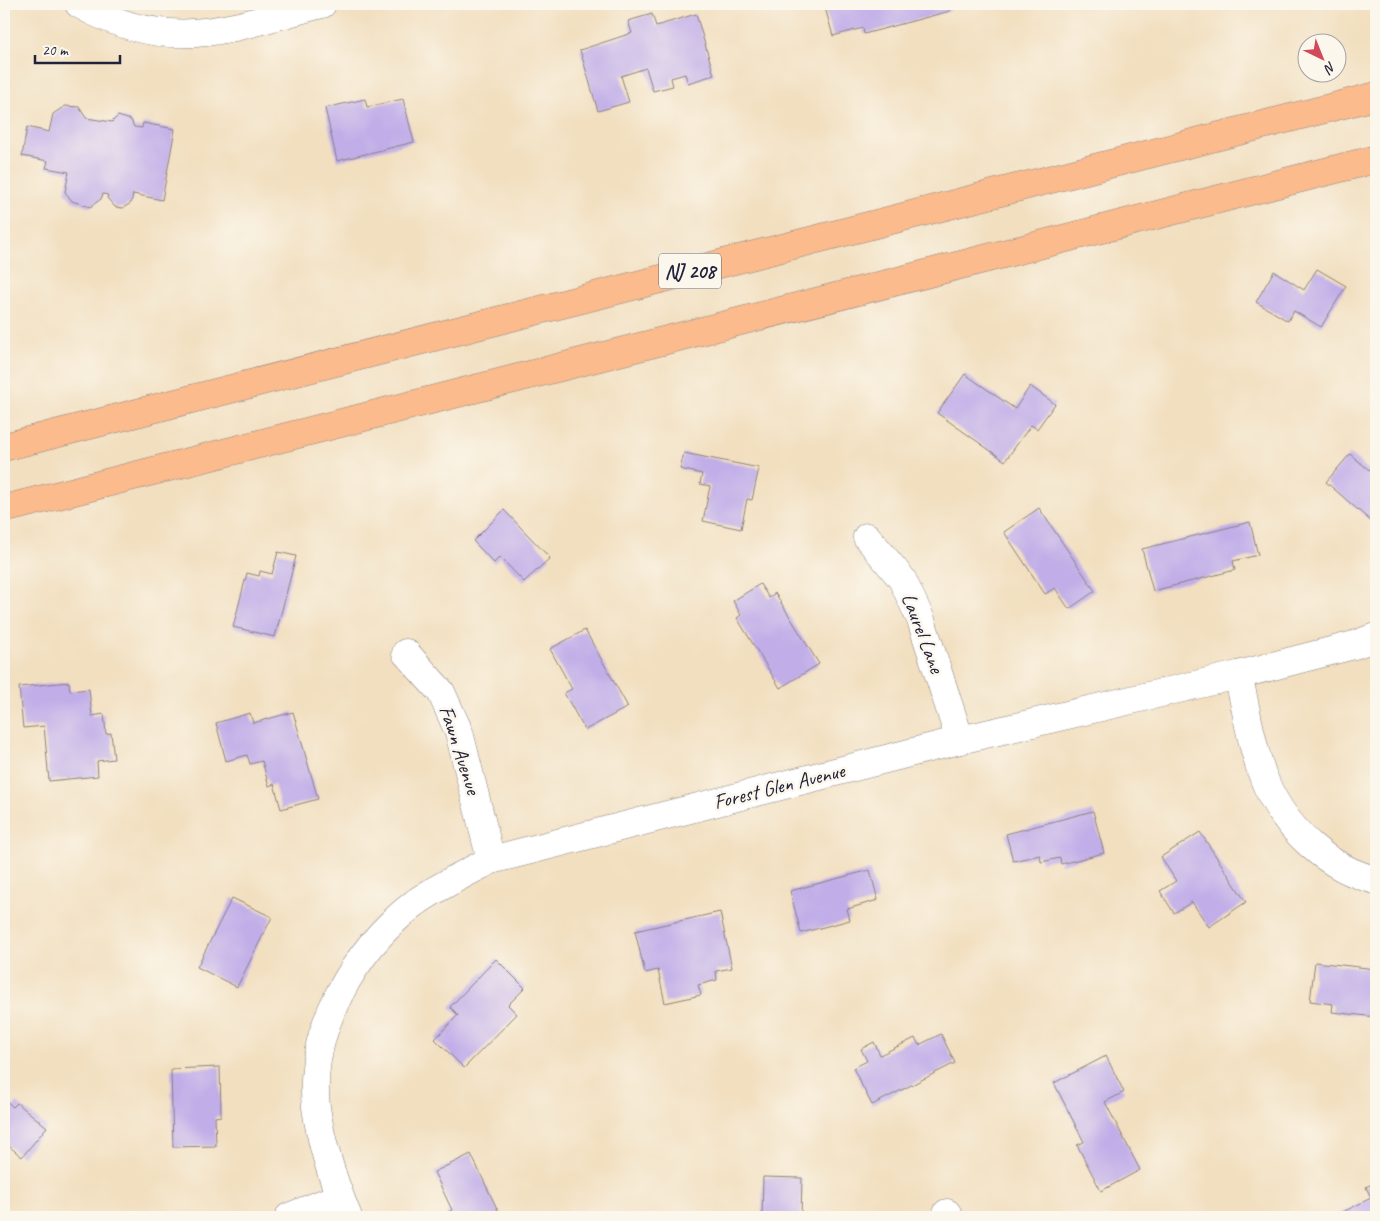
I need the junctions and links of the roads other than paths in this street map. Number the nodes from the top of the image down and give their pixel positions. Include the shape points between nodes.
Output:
1 (79, 4) edge
2 (322, 4) edge
3 (1376, 96) edge
4 (1376, 159) edge
5 (4, 447) edge
6 (233, 450) junction
7 (4, 509) edge
8 (4, 520) edge
9 (867, 537) dead end
10 (1376, 637) edge
11 (406, 653) dead end
12 (1238, 674) junction
13 (960, 740) junction
14 (492, 860) junction
15 (1376, 880) edge
16 (343, 1207) edge
17 (289, 1217) edge

1 - 2 street via 106,20 139,30 177,35 209,32
3 - 5 highway, NJ 208
4 - 6 highway
6 - 7 highway
6 - 8 highway
9 - 13 street, Laurel Lane via 902,578 921,620
10 - 12 street, Forest Glen Avenue
11 - 14 street, Fawn Avenue via 441,692 459,732
12 - 13 street, Forest Glen Avenue
12 - 15 street via 1267,785 1283,815 1304,839 1330,860
13 - 14 street, Forest Glen Avenue
14 - 16 street, Forest Glen Avenue via 450,881 415,904 384,931 355,967 334,1004 316,1068 316,1107 325,1150
16 - 17 street

